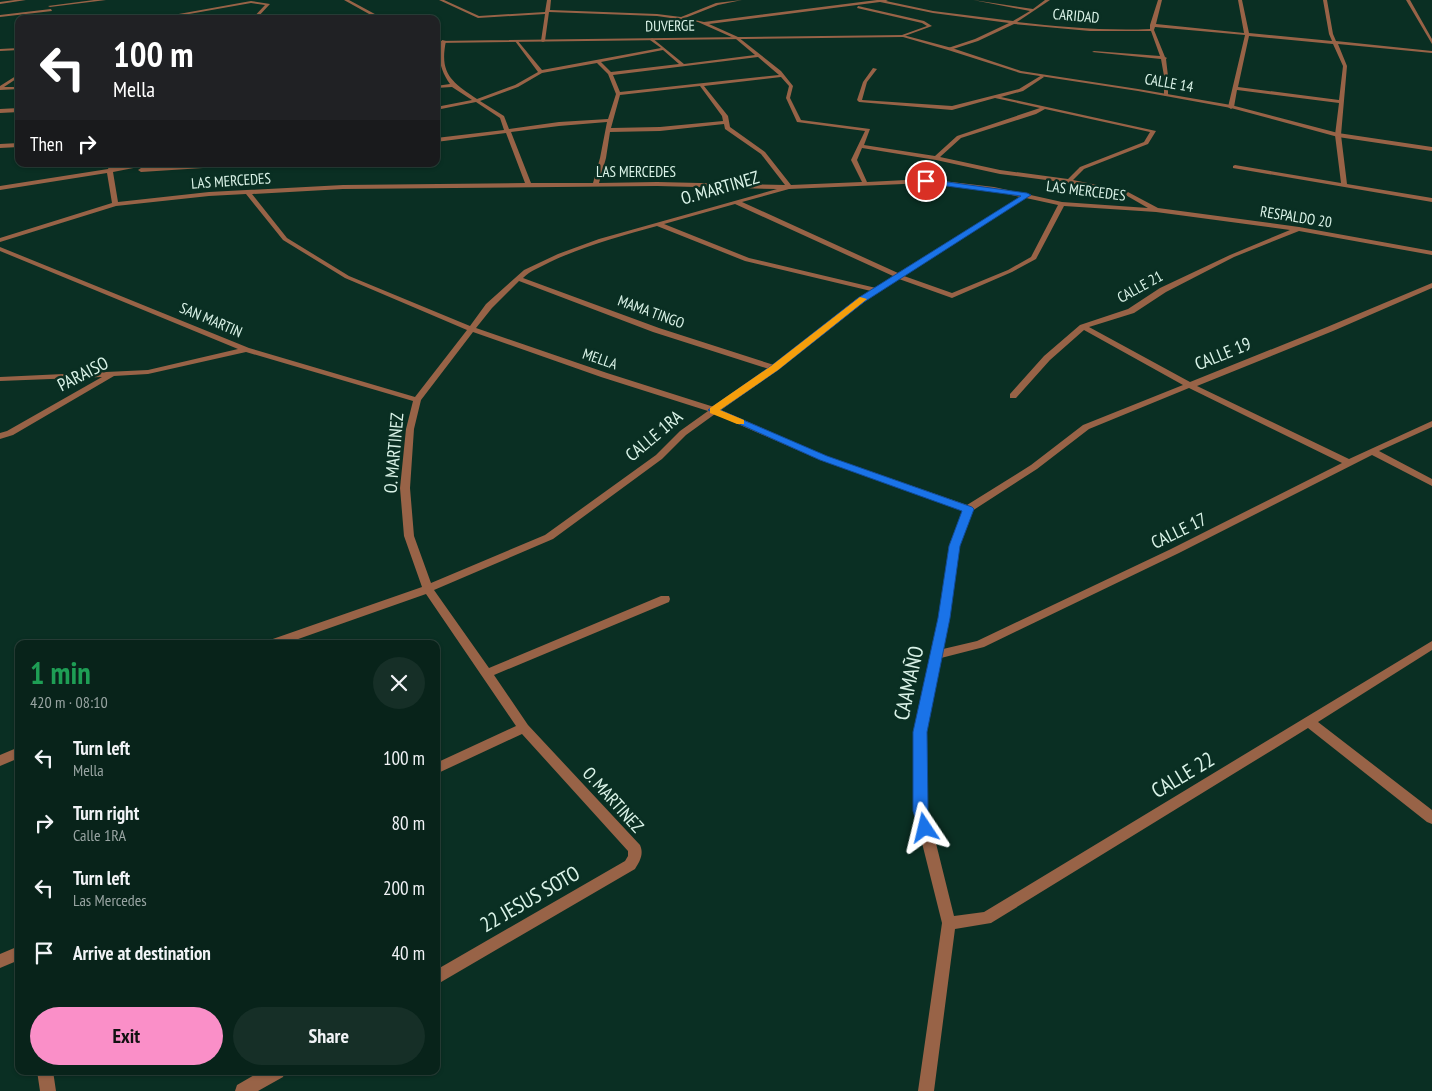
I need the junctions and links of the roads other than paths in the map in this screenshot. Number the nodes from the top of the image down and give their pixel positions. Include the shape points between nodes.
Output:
1 (24, 0) edge
2 (46, 0) edge
3 (104, 0) edge
4 (346, 0) edge
5 (441, 0) edge
6 (549, 0) edge
7 (715, 0) edge
8 (740, 0) edge
9 (890, 0) edge
10 (975, 0) edge
11 (1048, 0) edge
12 (1160, 0) edge
13 (1240, 0) edge
14 (1325, 0) edge
15 (1408, 0) edge
16 (263, 1) edge
17 (455, 1) dead end
18 (881, 1) edge
19 (726, 2) junction
20 (0, 3) edge
21 (447, 3) junction
22 (850, 5) junction
23 (50, 8) junction
24 (1033, 10) junction
25 (547, 12) junction
26 (53, 15) edge
27 (177, 15) edge
28 (258, 15) edge
29 (374, 15) edge
30 (0, 16) edge
31 (682, 17) junction
32 (701, 22) junction
33 (1014, 23) junction
34 (1152, 28) junction
35 (903, 36) junction
36 (1247, 36) junction
37 (737, 38) junction
38 (652, 39) junction
39 (444, 41) junction
40 (517, 41) junction
41 (543, 41) junction
42 (440, 42) edge
43 (1432, 43) edge
44 (1336, 44) junction
45 (15, 49) edge
46 (664, 49) junction
47 (950, 49) junction
48 (0, 50) edge
49 (1094, 52) dead end
50 (1432, 52) edge
51 (759, 56) junction
52 (1165, 58) junction
53 (440, 60) edge
54 (598, 62) junction
55 (683, 65) junction
56 (440, 67) edge
57 (875, 69) dead end
58 (542, 72) junction
59 (610, 74) junction
60 (782, 76) junction
61 (1042, 76) junction
62 (15, 78) edge
63 (452, 85) junction
64 (701, 85) junction
65 (440, 86) edge
66 (15, 88) edge
67 (1236, 88) junction
68 (0, 89) edge
69 (618, 94) junction
70 (1166, 96) junction
71 (995, 97) junction
72 (480, 100) junction
73 (1341, 102) junction
74 (1231, 107) junction
75 (440, 108) edge
76 (1046, 108) junction
77 (15, 110) edge
78 (0, 111) edge
79 (610, 120) junction
80 (726, 122) junction
81 (608, 130) junction
82 (507, 131) junction
83 (1338, 135) junction
84 (440, 139) edge
85 (0, 146) edge
86 (15, 146) edge
87 (861, 146) junction
88 (1432, 149) edge
89 (936, 158) junction
90 (112, 167) edge
91 (136, 167) edge
92 (188, 167) edge
93 (1235, 167) dead end
94 (110, 172) junction
95 (1069, 181) junction
96 (864, 183) junction
97 (1344, 184) junction
98 (529, 185) junction
99 (595, 185) junction
100 (789, 187) junction
101 (0, 188) edge
102 (248, 192) junction
103 (1027, 195) junction
104 (1432, 200) edge
105 (736, 202) junction
106 (115, 204) junction
107 (1062, 204) junction
108 (1156, 210) junction
109 (658, 224) junction
110 (1299, 229) junction
111 (0, 240) edge
112 (0, 249) edge
113 (1432, 253) edge
114 (898, 276) junction
115 (518, 278) junction
116 (1432, 285) edge
117 (877, 290) junction
118 (1083, 327) junction
119 (473, 329) junction
120 (246, 350) junction
121 (775, 368) junction
122 (114, 373) junction
123 (0, 379) edge
124 (1189, 385) junction
125 (1013, 396) dead end
126 (417, 400) junction
127 (713, 410) junction
128 (1432, 424) edge
129 (0, 436) edge
130 (1372, 451) junction
131 (1349, 463) junction
132 (1432, 483) edge
133 (968, 509) junction
134 (428, 589) junction
135 (665, 599) dead end
136 (282, 640) edge
137 (1432, 645) edge
138 (936, 656) junction
139 (488, 674) junction
140 (1309, 722) junction
141 (524, 728) junction
142 (15, 754) edge
143 (0, 761) edge
144 (440, 767) edge
145 (1432, 818) edge
146 (635, 849) joint
147 (949, 923) junction
148 (15, 955) edge
149 (0, 961) edge
150 (440, 976) edge
151 (46, 1075) edge
152 (270, 1075) edge
153 (48, 1091) edge
154 (243, 1091) edge
155 (926, 1091) edge

1 - 20 street
2 - 23 street
3 - 23 street
4 - 29 street
5 - 21 street
6 - 25 street
7 - 19 street
8 - 19 street
9 - 18 street
10 - 24 street
11 - 24 street
12 - 34 street
13 - 36 street
14 - 44 street
15 - 43 street
16 - 27 street
16 - 28 street via 268,4
17 - 21 street
18 - 22 street
18 - 33 street, CARIDAD via 932,12
19 - 31 street
21 - 25 street via 478,17
22 - 32 street
22 - 35 street via 930,26
23 - 26 street
23 - 30 street
24 - 33 street
25 - 31 street
25 - 41 street
31 - 32 street
32 - 37 street
33 - 34 street, CARIDAD via 1125,32
33 - 47 street via 994,34
34 - 36 street, CARIDAD
34 - 52 street
35 - 37 street, DUVERGE
35 - 47 street, CALLE 14
36 - 44 street
36 - 67 street
37 - 38 street, DUVERGE
37 - 51 street
38 - 41 street, DUVERGE
38 - 46 street
39 - 40 street, DUVERGE
39 - 42 street, DUVERGE
39 - 53 street
40 - 41 street, DUVERGE
40 - 58 street
44 - 50 street
44 - 73 street via 1345,66
45 - 48 street
46 - 54 street
46 - 55 street
47 - 61 street, CALLE 14
49 - 52 street
51 - 55 street
51 - 60 street
52 - 70 street
54 - 58 street
54 - 59 street
55 - 59 street
56 - 63 street
57 - 71 street via 865,82 861,101 952,108
58 - 72 street via 522,84
59 - 69 street
60 - 64 street
60 - 87 street via 791,86 788,98 799,121 868,130
61 - 70 street, CALLE 14
61 - 71 street via 1022,90
62 - 68 street
63 - 65 street
63 - 72 street
64 - 69 street
64 - 80 street via 725,116
66 - 68 street
67 - 73 street
67 - 74 street
69 - 79 street
70 - 74 street, CALLE 14
71 - 76 street
72 - 75 street
72 - 82 street via 502,116
73 - 83 street
74 - 83 street, CALLE 14
76 - 89 street via 959,137
76 - 95 street via 1153,131 1146,142 1082,168
77 - 78 street
79 - 81 street
79 - 82 street
80 - 81 street via 660,129
80 - 100 street via 727,128 763,153
81 - 99 street
82 - 84 street
82 - 98 street
83 - 88 street, CALLE 14
83 - 97 street
85 - 86 street
87 - 89 street
87 - 96 street via 854,160
89 - 95 street via 1000,172
90 - 94 street
91 - 94 street
92 - 94 street
93 - 97 street
94 - 101 street
94 - 106 street
95 - 108 street via 1124,192
96 - 100 street, LAS MERCEDES
96 - 103 street, LAS MERCEDES via 926,181
97 - 104 street
98 - 99 street, LAS MERCEDES
98 - 102 street, LAS MERCEDES via 343,187
99 - 100 street, LAS MERCEDES
100 - 105 street, O. MARTINEZ
102 - 106 street, LAS MERCEDES
102 - 119 street, MELLA via 285,239 347,277
103 - 107 street, LAS MERCEDES
103 - 114 street, CALLE 1RA
105 - 109 street, O. MARTINEZ
105 - 114 street
106 - 111 street, LAS MERCEDES
107 - 108 street, LAS MERCEDES
107 - 114 street via 1034,258 964,291 947,296
108 - 110 street, RESPALDO 20
109 - 115 street, O. MARTINEZ via 560,255
109 - 117 street via 746,260
110 - 113 street, RESPALDO 20
110 - 118 street, CALLE 21 via 1232,256 1163,290 1131,311
112 - 120 street, SAN MARTIN
114 - 117 street, CALLE 1RA
115 - 119 street, O. MARTINEZ via 489,306
115 - 121 street, MAMA TINGO via 656,330
116 - 124 street, CALLE 19
117 - 121 street, CALLE 1RA
118 - 124 street
118 - 125 street, CALLE 21 via 1046,358
119 - 126 street, O. MARTINEZ
119 - 127 street, MELLA
120 - 122 street, PARAISO via 148,372
120 - 126 street, SAN MARTIN
121 - 127 street, CALLE 1RA
122 - 123 street
122 - 129 street, PARAISO
124 - 131 street
124 - 133 street, CALLE 19 via 1086,427 1034,467
126 - 134 street, O. MARTINEZ via 410,429 405,488 409,536
127 - 133 street, MELLA via 823,458
127 - 134 street, CALLE 1RA via 659,457 549,537
128 - 130 street, CALLE 17
130 - 131 street, CALLE 17
130 - 132 street
131 - 138 street, CALLE 17 via 1175,552 980,644
133 - 138 street, CAAMAÑO via 954,546
134 - 136 street, CALLE 1RA
134 - 139 street, O. MARTINEZ
135 - 139 street
137 - 140 street, CALLE 22
138 - 147 street, CAAMAÑO via 920,732 921,811
139 - 141 street, O. MARTINEZ
140 - 145 street
140 - 147 street, CALLE 22 via 986,918
141 - 144 street
141 - 146 street, O. MARTINEZ
142 - 143 street
146 - 150 street, 22 JESUS SOTO via 630,865
147 - 155 street, CAAMAÑO
148 - 149 street
151 - 153 street
152 - 154 street

